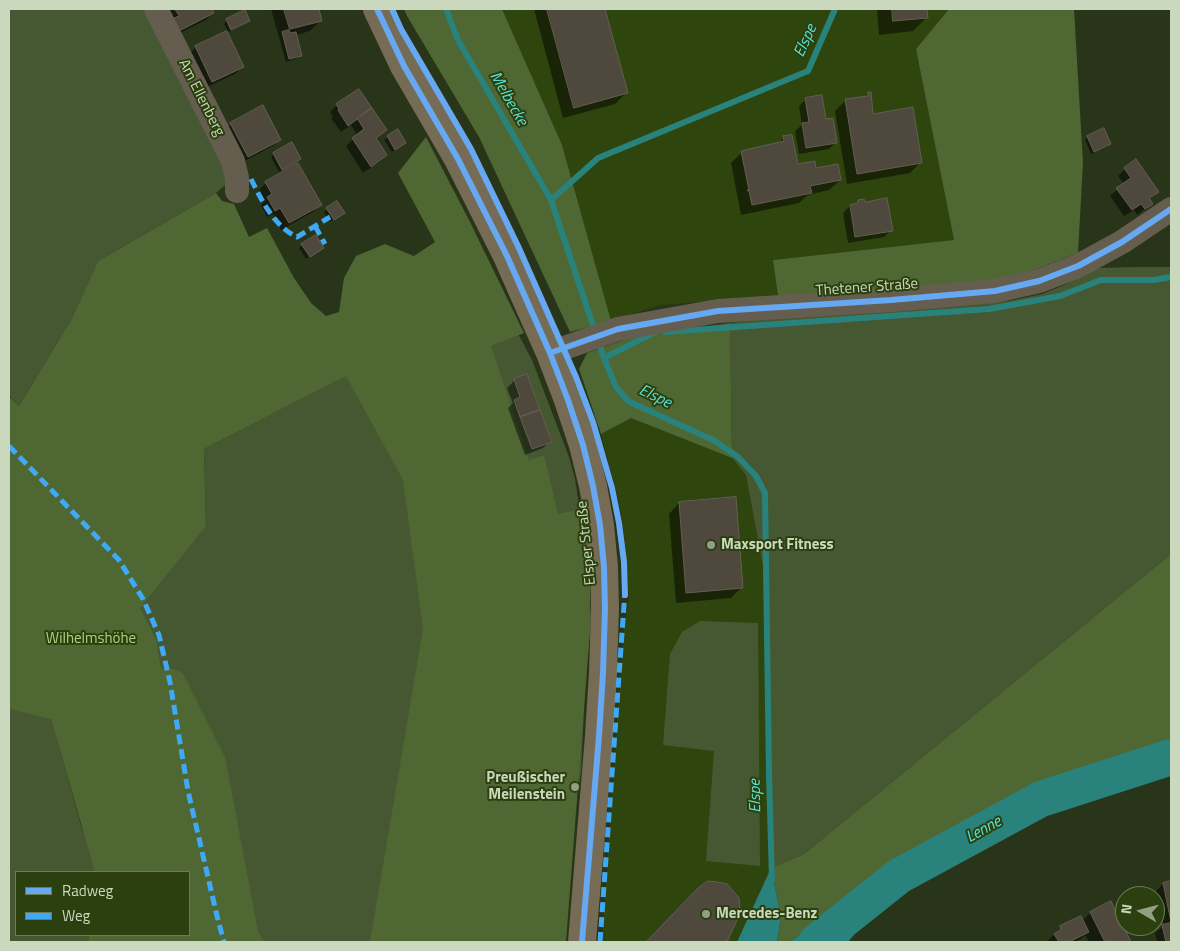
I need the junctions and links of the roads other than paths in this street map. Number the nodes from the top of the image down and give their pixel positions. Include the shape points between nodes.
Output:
1 (156, 9) edge
2 (377, 9) edge
3 (237, 190) dead end
4 (1171, 209) edge
5 (550, 354) junction
6 (582, 942) edge

1 - 3 street, Am Ellenberg via 233,161
2 - 5 main road, Elsper Straße via 404,66 458,159 507,256
4 - 5 street, Thetener Straße via 1122,242 1078,266 1039,281 985,292 718,311 618,329
5 - 6 main road, Elsper Straße via 583,445 600,525 604,567 599,727

